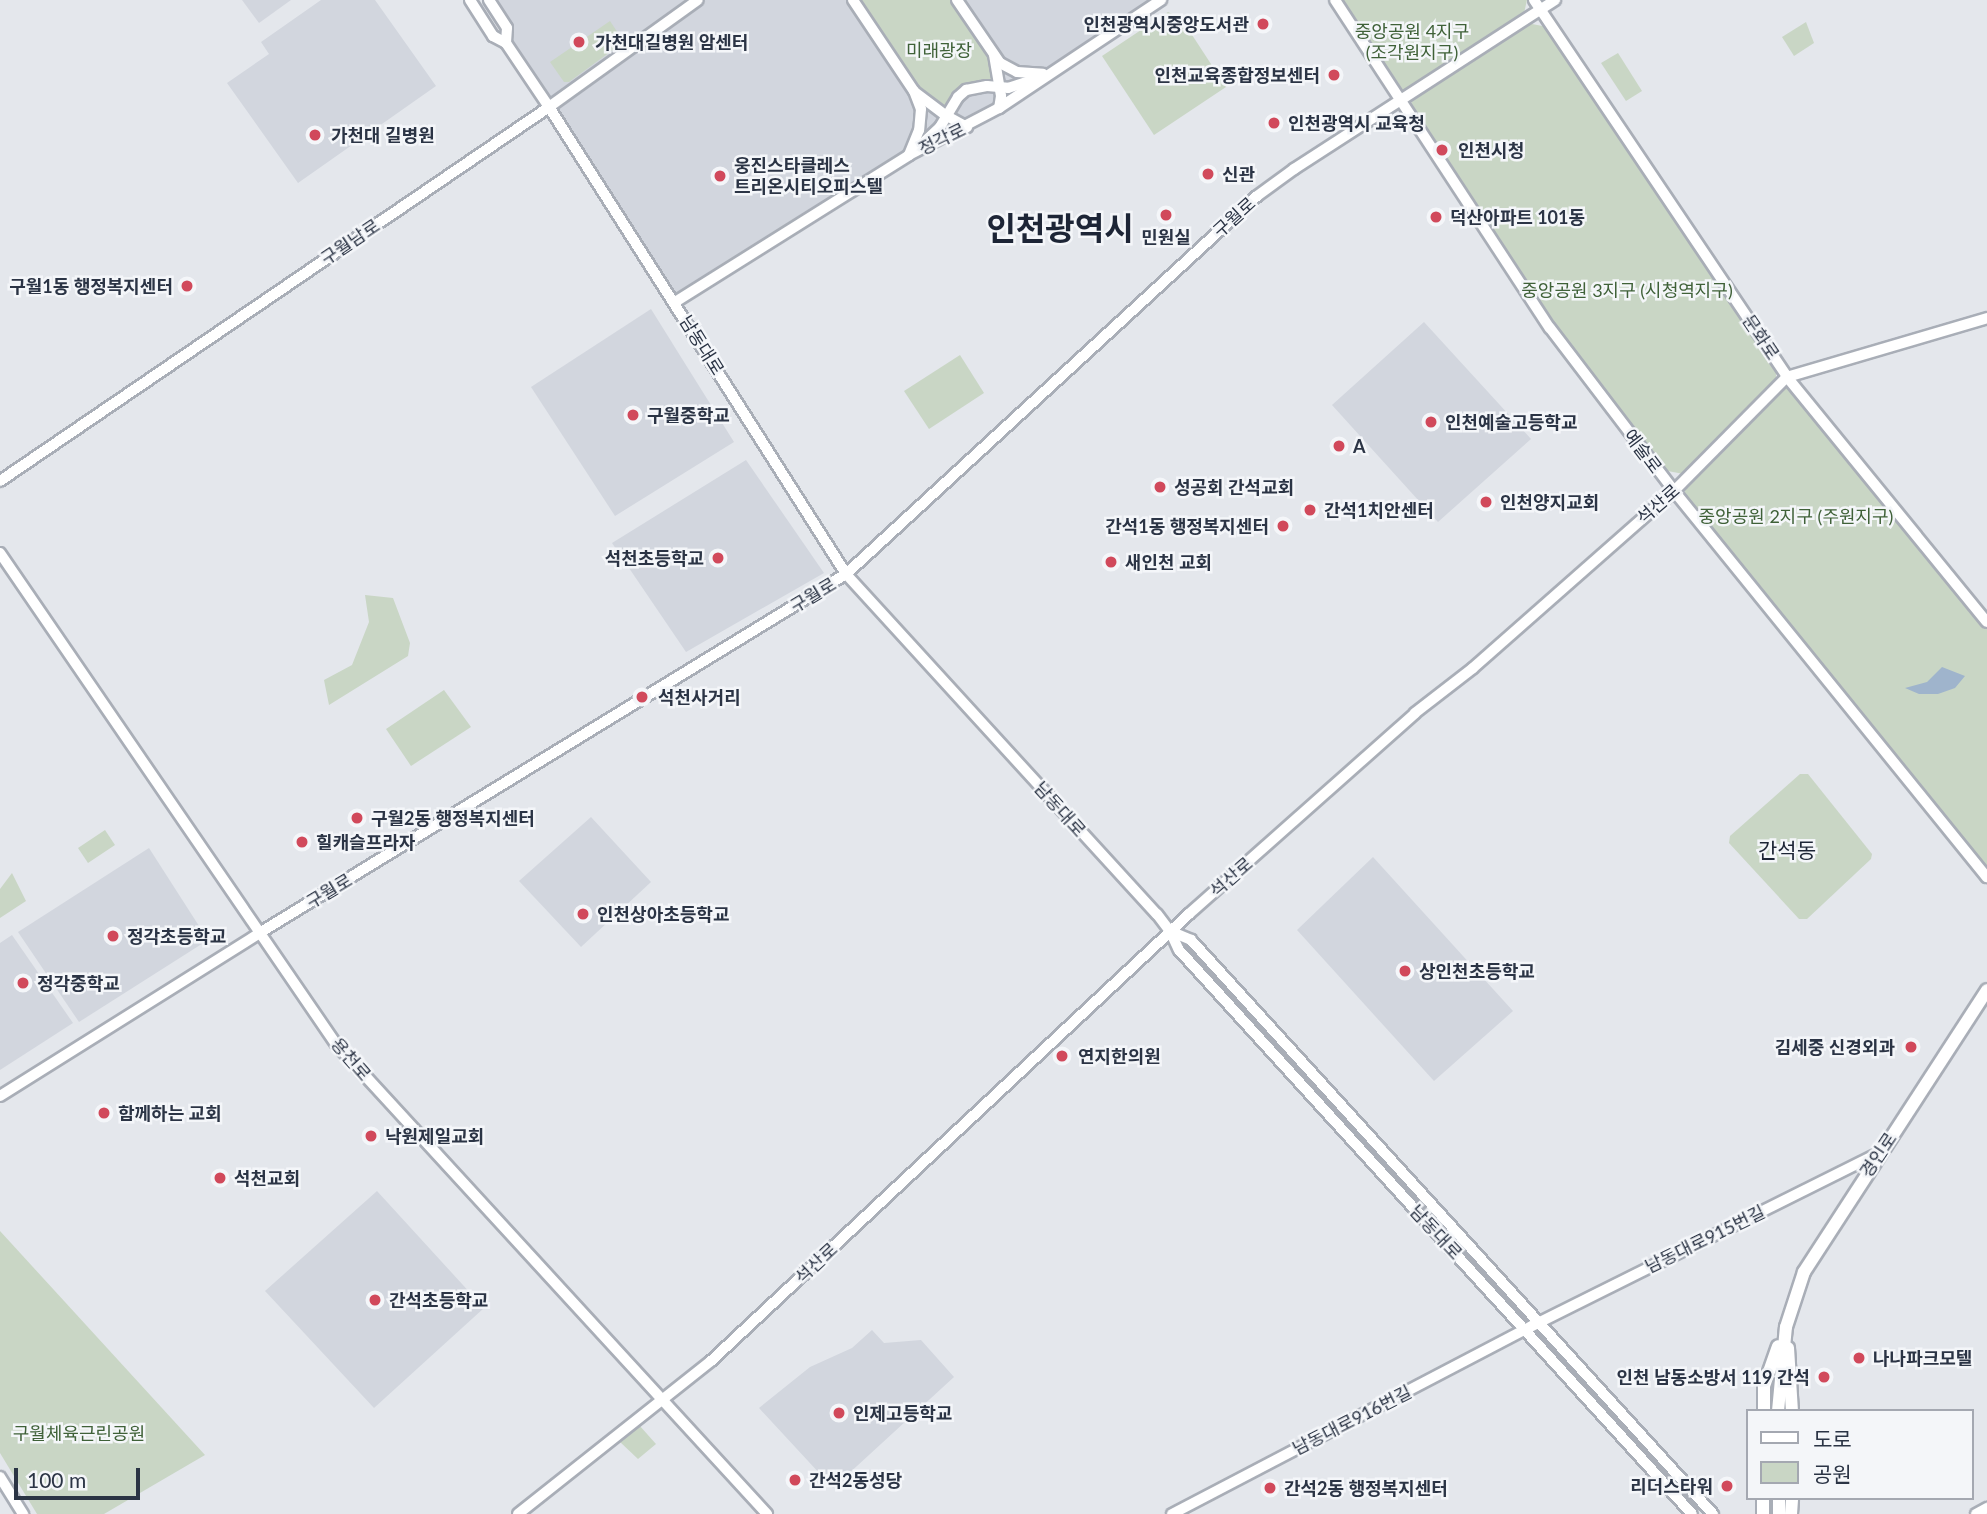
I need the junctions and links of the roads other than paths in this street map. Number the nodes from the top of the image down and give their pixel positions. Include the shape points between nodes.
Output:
1 (470, 0) edge
2 (489, 0) edge
3 (698, 0) edge
4 (853, 0) edge
5 (957, 0) edge
6 (1161, 0) edge
7 (1335, 0) edge
8 (1555, 0) edge
9 (1537, 5) edge
10 (506, 43) junction
11 (994, 53) junction
12 (1046, 74) junction
13 (1000, 88) junction
14 (914, 91) junction
15 (1399, 101) junction
16 (549, 107) junction
17 (999, 108) junction
18 (947, 116) junction
19 (967, 127) junction
20 (909, 155) junction
21 (675, 302) junction
22 (1987, 318) edge
23 (1787, 377) junction
24 (0, 481) edge
25 (1674, 491) junction
26 (0, 553) edge
27 (846, 574) junction
28 (1987, 622) edge
29 (1987, 877) edge
30 (1170, 931) junction
31 (261, 932) junction
32 (1987, 990) edge
33 (0, 1096) edge
34 (1879, 1153) junction
35 (1532, 1326) junction
36 (1786, 1326) junction
37 (662, 1399) junction
38 (1764, 1409) edge
39 (1778, 1409) edge
40 (1792, 1409) edge
41 (0, 1477) edge
42 (1987, 1508) edge
43 (23, 1514) edge
44 (518, 1514) edge
45 (767, 1514) edge
46 (1172, 1514) edge
47 (1692, 1514) edge
48 (1713, 1514) edge
49 (1976, 1514) edge

1 - 10 main road, 남동대로 via 493,36
2 - 10 main road, 남동대로 via 507,28
3 - 16 main road, 구월남로
4 - 14 main road
5 - 11 main road
6 - 12 main road, 정각로
7 - 15 main road, 예술로
8 - 9 main road, 구월로
9 - 15 main road, 구월로
9 - 23 main road, 문화로
10 - 16 main road, 남동대로
11 - 12 main road via 1009,69
11 - 13 main road
12 - 13 main road, 정각로
12 - 17 main road, 정각로
13 - 17 main road
13 - 18 main road, 정각로 via 966,90
14 - 18 main road
14 - 20 main road via 922,117
15 - 25 main road, 예술로 via 1550,328
15 - 27 main road, 구월로 via 1257,196
16 - 21 main road, 남동대로
16 - 24 main road, 구월남로
17 - 19 main road, 정각로
18 - 19 main road
18 - 20 main road, 정각로
19 - 20 main road, 정각로
20 - 21 main road
21 - 27 main road, 남동대로
22 - 23 main road, 석산로
23 - 25 main road, 석산로
23 - 28 main road, 문화로
25 - 29 main road, 예술로
25 - 30 main road, 석산로 via 1473,668 1405,721
26 - 31 main road, 용천로
27 - 30 main road, 남동대로
27 - 31 main road, 구월로
30 - 35 main road, 남동대로 via 1196,969
30 - 35 main road via 1191,940
30 - 37 main road, 석산로 via 711,1361
31 - 33 main road, 구월로
31 - 37 main road, 용천로 via 336,1044
32 - 34 main road, 경인로
34 - 35 main road, 남동대로915번길
34 - 36 main road, 경인로 via 1809,1262
35 - 46 main road, 남동대로916번길
35 - 47 main road, 남동대로
35 - 48 main road
36 - 38 main road, 경인로 via 1767,1378
36 - 39 main road, 경인로
36 - 40 main road, 경인로
37 - 44 main road, 석산로
37 - 45 main road, 용천로
41 - 43 main road
42 - 49 main road

